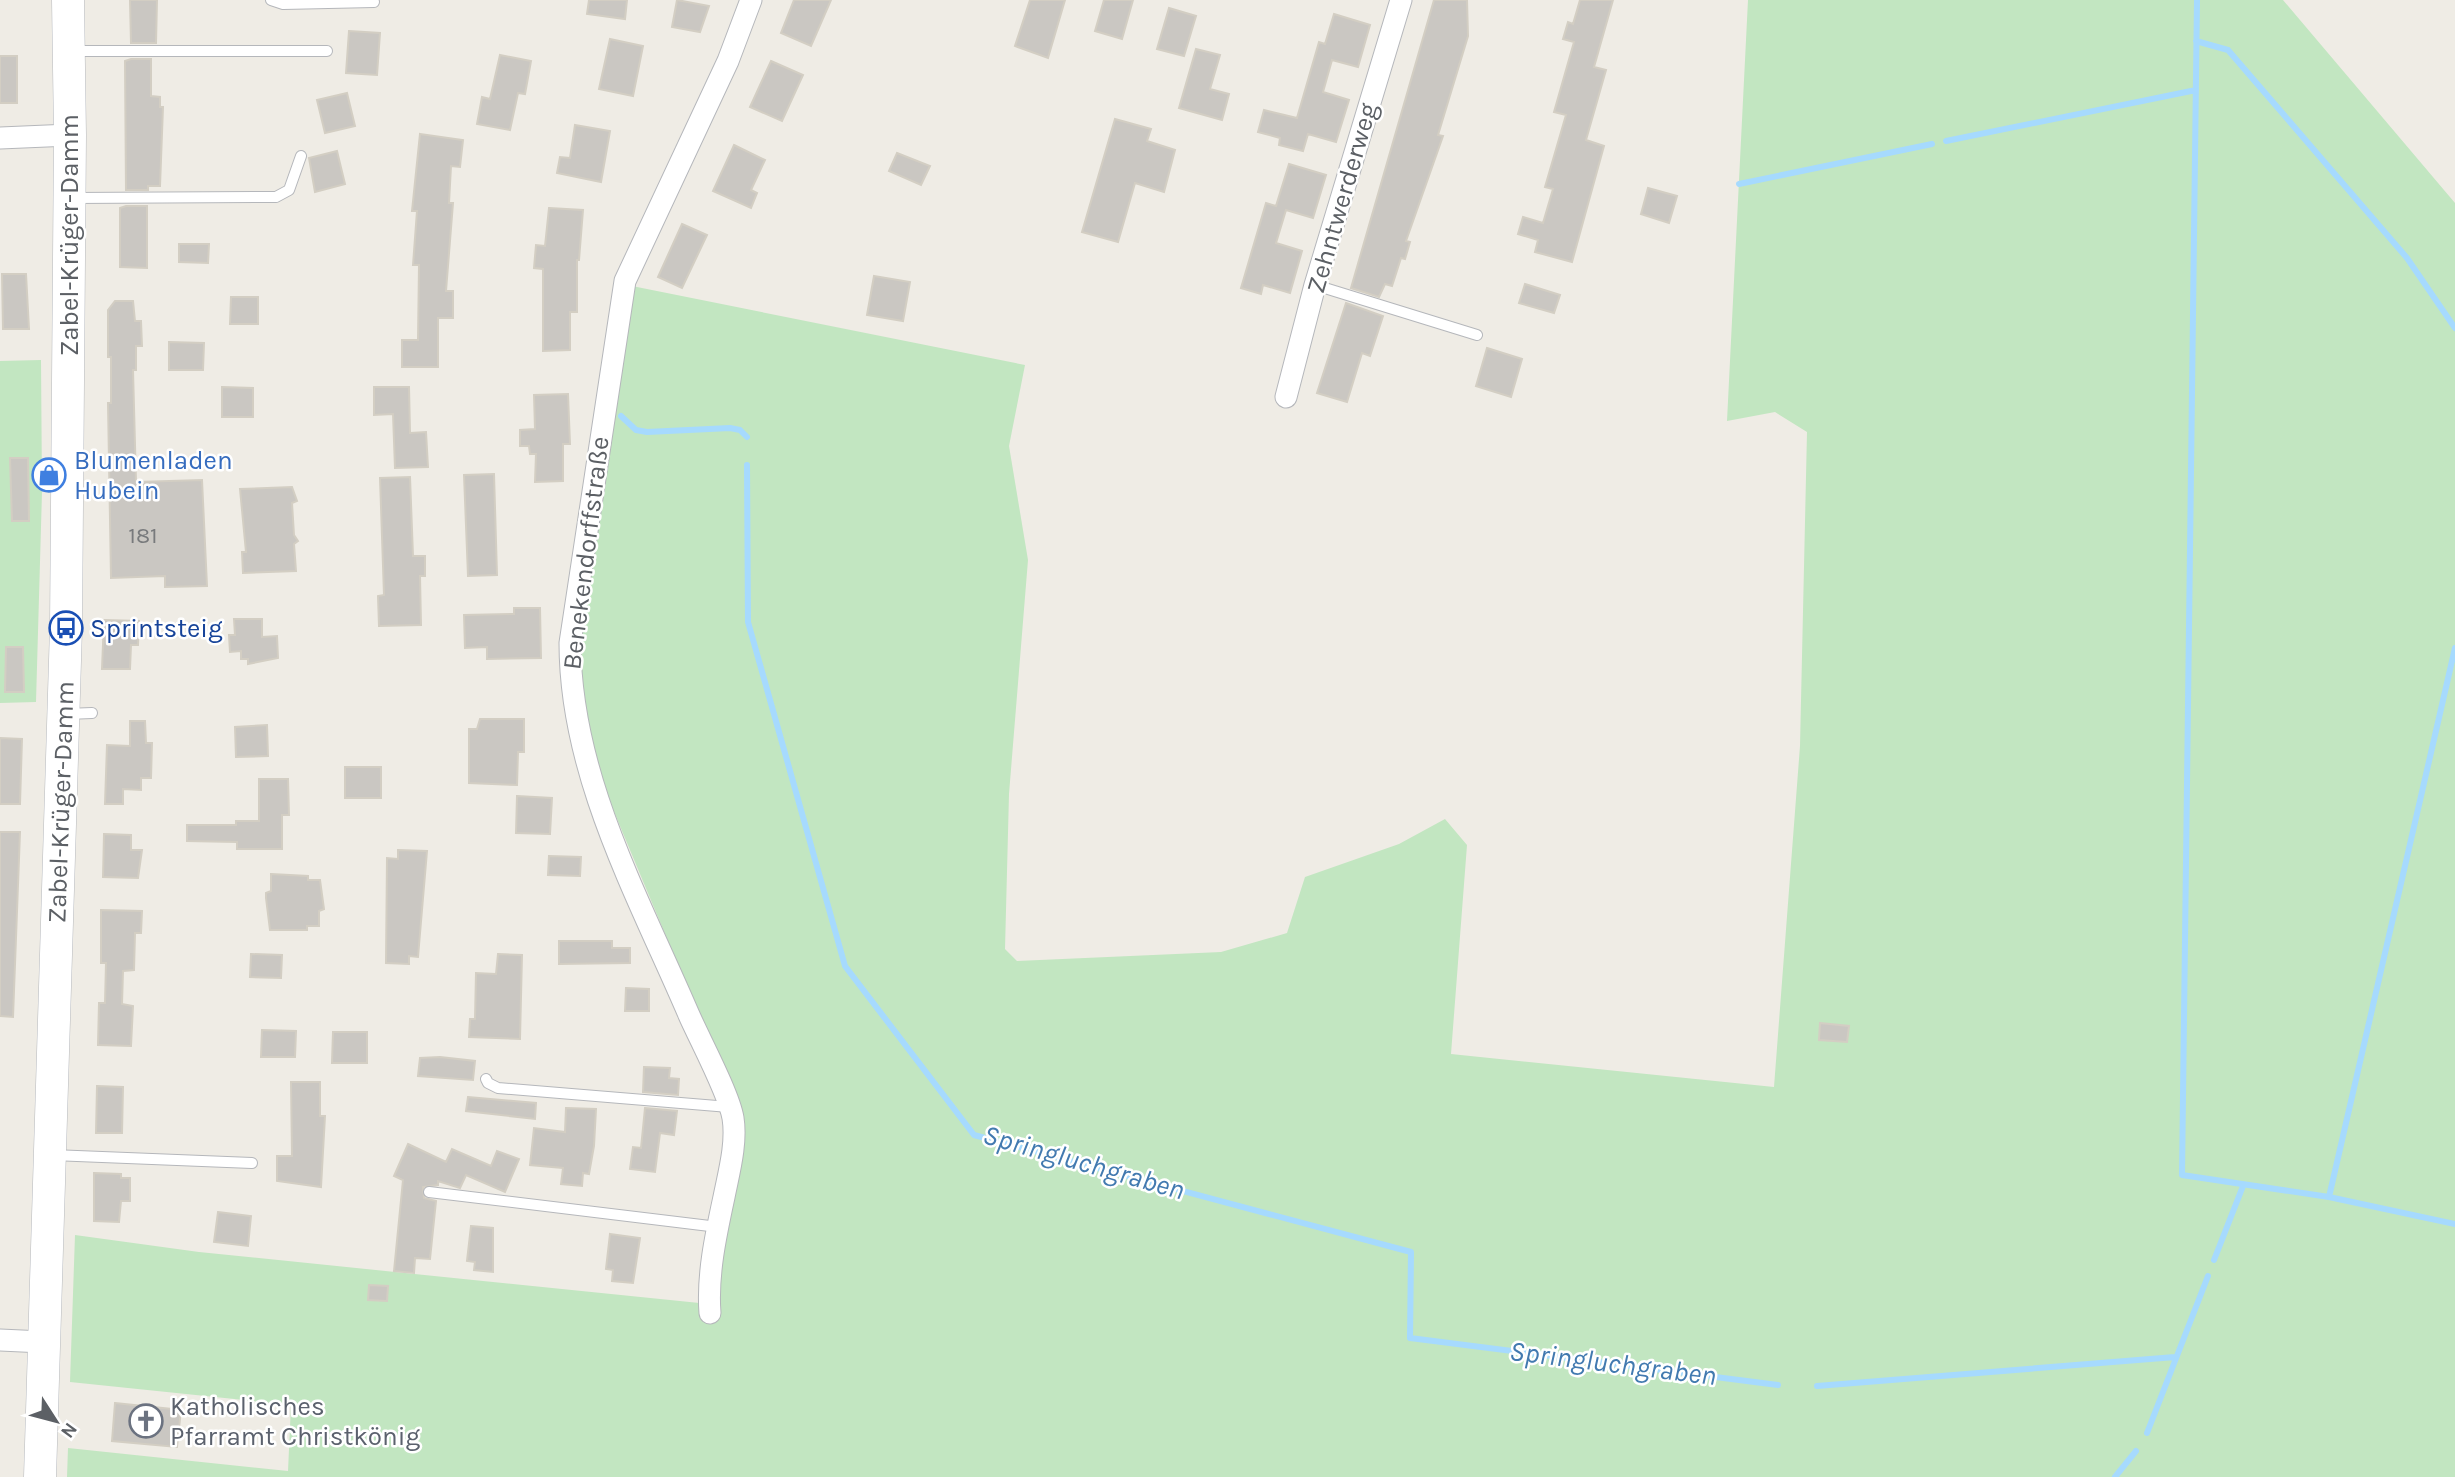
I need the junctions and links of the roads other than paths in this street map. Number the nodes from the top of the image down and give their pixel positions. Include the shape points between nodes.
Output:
1 (68, 0) edge
2 (271, 0) edge
3 (751, 0) edge
4 (1401, 0) edge
5 (374, 2) edge
6 (69, 51) junction
7 (327, 51) dead end
8 (70, 135) junction
9 (0, 138) edge
10 (301, 156) dead end
11 (69, 198) junction
12 (1315, 285) junction
13 (1478, 335) dead end
14 (1286, 397) dead end
15 (486, 1079) dead end
16 (729, 1107) junction
17 (48, 1155) junction
18 (252, 1163) dead end
19 (429, 1192) dead end
20 (718, 1227) junction
21 (710, 1313) dead end
22 (0, 1340) edge
23 (43, 1342) junction
24 (40, 1477) edge

1 - 6 street, Zabel-Krüger-Damm
2 - 5 lane via 283,4
3 - 16 street, Benekendorffstraße via 728,61 625,281 570,643 572,697 589,773
4 - 12 street, Zehntwerderweg
6 - 7 lane
6 - 8 street, Zabel-Krüger-Damm
8 - 9 street
8 - 11 street, Zabel-Krüger-Damm
10 - 11 lane via 289,190 275,197
11 - 17 street, Zabel-Krüger-Damm via 78,714
12 - 13 lane
12 - 14 street, Zehntwerderweg
15 - 16 lane via 498,1088
16 - 20 street, Benekendorffstraße via 732,1154
17 - 18 lane
17 - 23 street, Zabel-Krüger-Damm
19 - 20 lane
20 - 21 street, Benekendorffstraße
22 - 23 street
23 - 24 street, Zabel-Krüger-Damm

